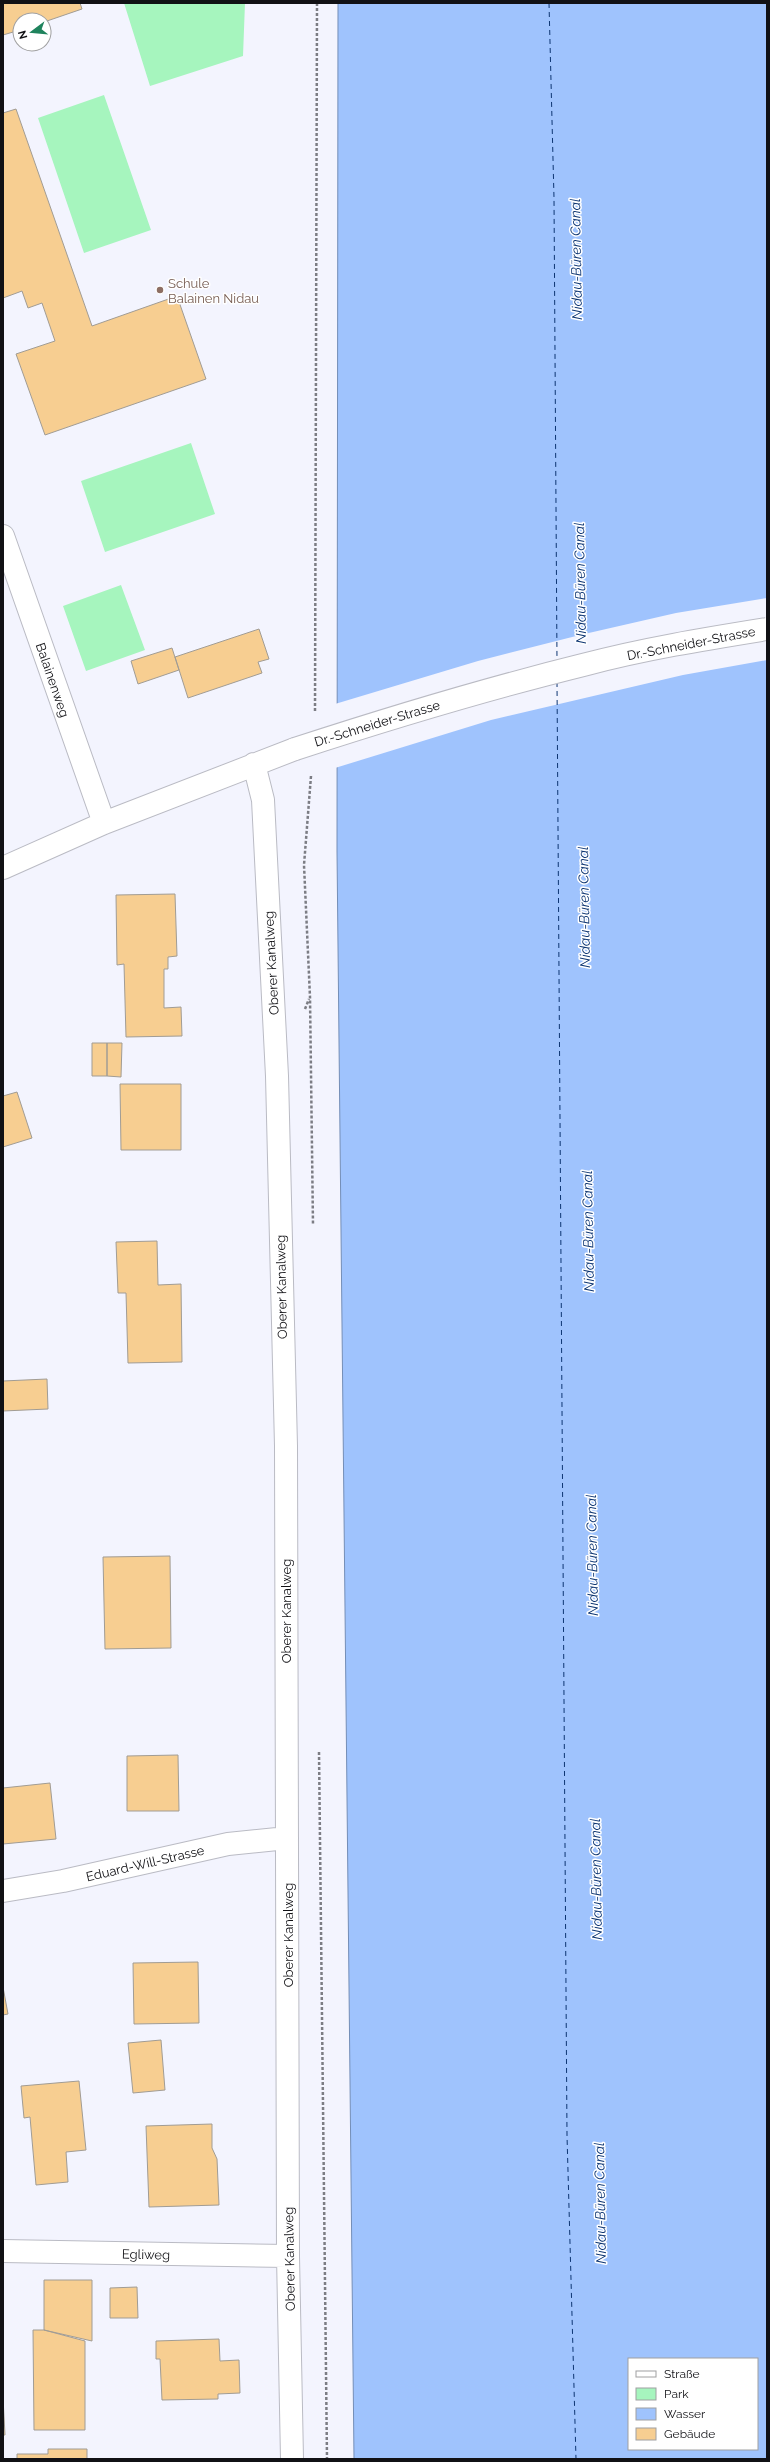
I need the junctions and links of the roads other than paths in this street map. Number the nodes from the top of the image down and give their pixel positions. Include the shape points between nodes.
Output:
1 (3, 536) edge
2 (767, 629) edge
3 (254, 764) junction
4 (104, 823) junction
5 (3, 868) edge
6 (288, 1838) junction
7 (3, 1891) edge
8 (3, 2251) edge
9 (288, 2256) junction
10 (292, 2459) edge

1 - 4 street, Balainenweg
2 - 3 street, Dr.-Schneider-Strasse, bridge via 686,642 584,664 470,694
3 - 4 street, Dr.-Schneider-Strasse
3 - 6 street, Oberer Kanalweg via 263,800 277,1076 286,1446
4 - 5 street, Dr.-Schneider-Strasse
6 - 7 street, Eduard-Will-Strasse via 228,1844 63,1881
6 - 9 street, Oberer Kanalweg
8 - 9 street, Egliweg
9 - 10 street, Oberer Kanalweg

